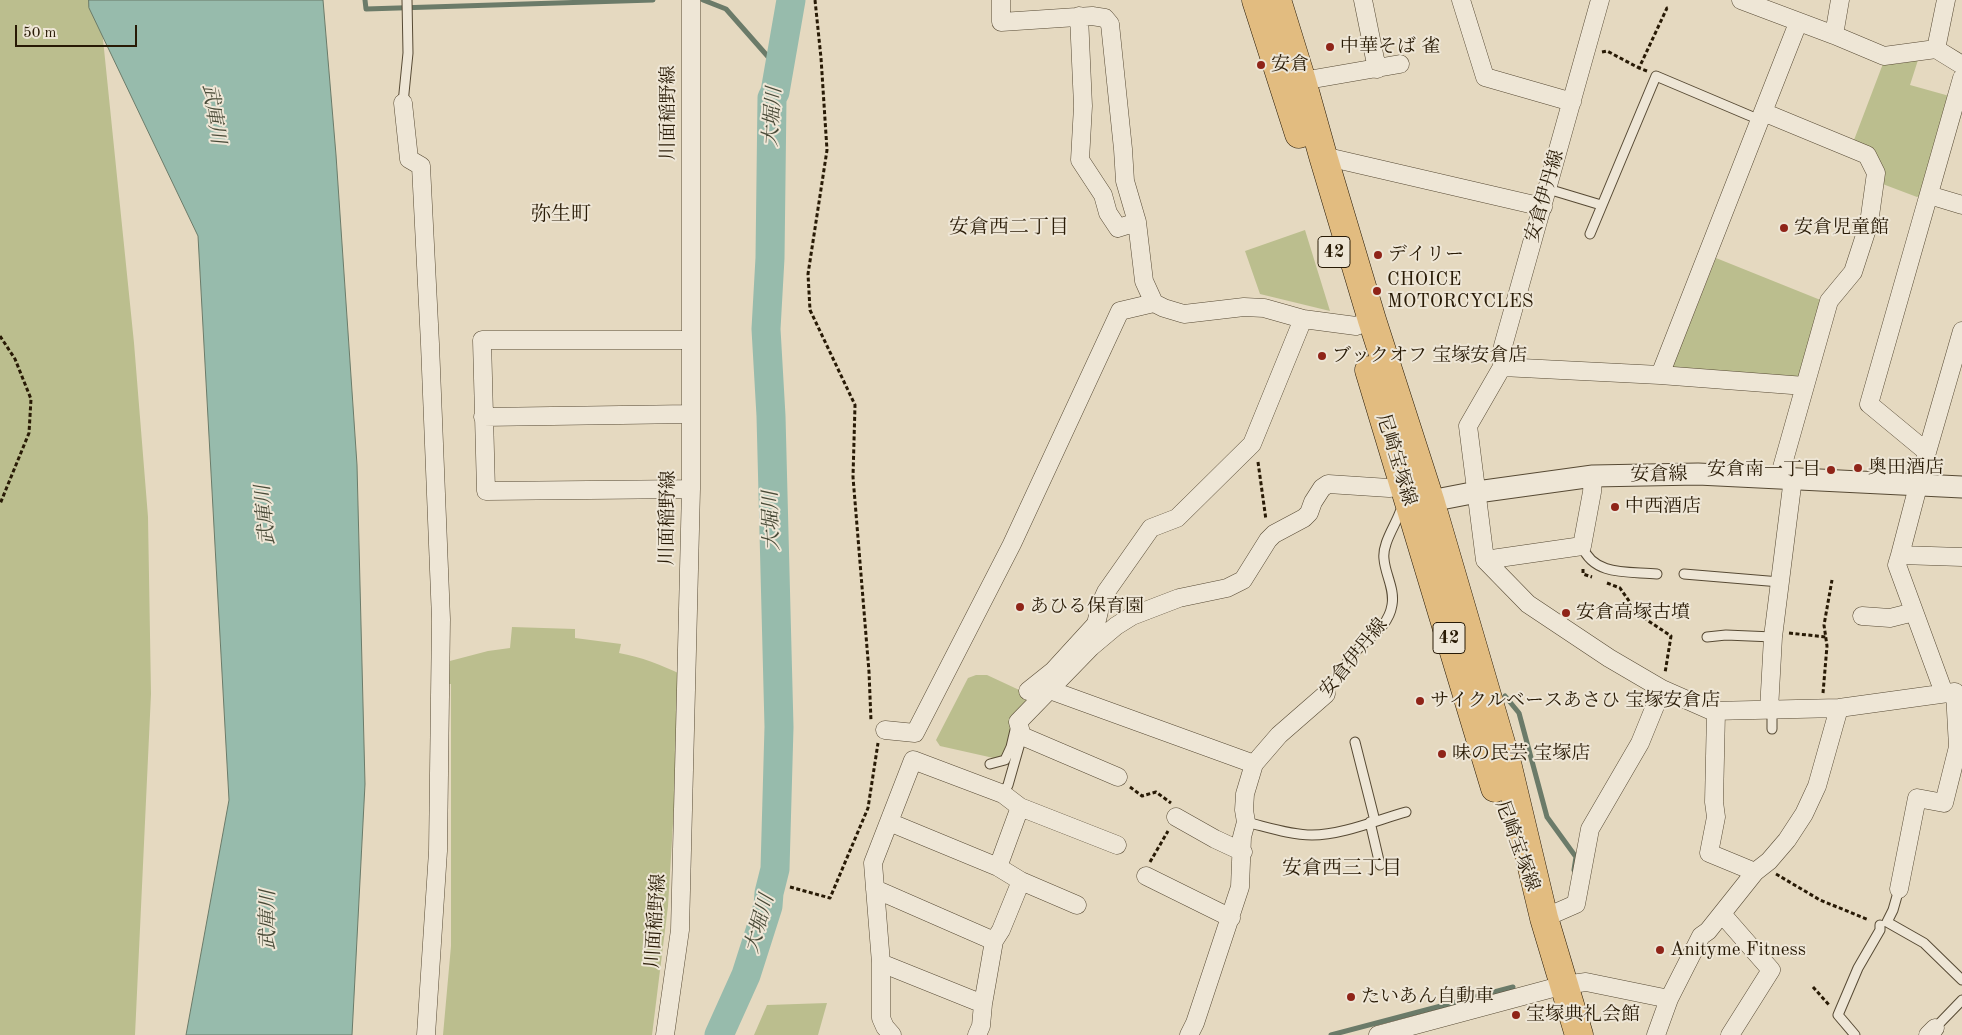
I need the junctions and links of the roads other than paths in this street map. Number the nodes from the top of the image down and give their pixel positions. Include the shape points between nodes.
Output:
1 (691, 0) edge
2 (1001, 0) edge
3 (1256, 0) edge
4 (1277, 0) edge
5 (1363, 0) edge
6 (1461, 0) edge
7 (1600, 0) edge
8 (1742, 0) edge
9 (1840, 0) edge
10 (1946, 0) edge
11 (407, 1) edge
12 (1085, 11) edge
13 (1798, 22) junction
14 (1834, 36) junction
15 (1936, 49) junction
16 (1400, 64) dead end
17 (1962, 65) edge
18 (1377, 69) junction
19 (1962, 78) edge
20 (1302, 81) junction
21 (1572, 102) junction
22 (403, 104) joint
23 (1762, 116) junction
24 (1323, 156) junction
25 (1548, 189) junction
26 (1929, 195) junction
27 (1601, 205) junction
28 (1962, 205) edge
29 (1543, 207) junction
30 (1137, 222) junction
31 (1590, 234) dead end
32 (1154, 303) junction
33 (1303, 319) junction
34 (1364, 323) junction
35 (1962, 331) edge
36 (690, 340) junction
37 (1502, 367) junction
38 (1660, 375) junction
39 (1805, 386) junction
40 (690, 414) junction
41 (482, 417) junction
42 (1927, 452) junction
43 (1593, 476) junction
44 (1786, 478) junction
45 (1920, 485) junction
46 (1962, 487) edge
47 (691, 489) junction
48 (1477, 492) junction
49 (1414, 497) junction
50 (1582, 546) junction
51 (1900, 555) junction
52 (1962, 557) edge
53 (1485, 560) junction
54 (1657, 574) dead end
55 (1684, 574) dead end
56 (1780, 582) junction
57 (1914, 612) junction
58 (1862, 616) dead end
59 (1774, 634) junction
60 (1707, 637) dead end
61 (1662, 689) junction
62 (1050, 690) junction
63 (1028, 691) dead end
64 (1954, 692) edge
65 (1326, 694) joint
66 (1832, 708) junction
67 (1769, 710) junction
68 (1716, 712) junction
69 (1772, 729) dead end
70 (878, 732) road end
71 (1022, 736) junction
72 (1355, 742) dead end
73 (990, 764) dead end
74 (1254, 764) junction
75 (1118, 777) dead end
76 (1003, 794) junction
77 (1020, 807) junction
78 (1406, 812) dead end
79 (1176, 817) road end
80 (1372, 821) junction
81 (889, 822) junction
82 (1246, 822) junction
83 (1117, 846) dead end
84 (1243, 852) junction
85 (1380, 865) dead end
86 (998, 867) junction
87 (1760, 869) junction
88 (1146, 876) road end
89 (1021, 881) junction
90 (1900, 888) joint
91 (875, 889) junction
92 (1077, 905) dead end
93 (1722, 914) junction
94 (1231, 918) junction
95 (1544, 918) junction
96 (1880, 925) road end
97 (994, 941) junction
98 (880, 964) junction
99 (1962, 980) edge
100 (1564, 985) junction
101 (1669, 999) junction
102 (1962, 1000) edge
103 (983, 1004) junction
104 (1932, 1031) edge
105 (426, 1035) edge
106 (665, 1035) edge
107 (892, 1035) edge
108 (977, 1035) edge
109 (1189, 1035) edge
110 (1378, 1035) edge
111 (1579, 1035) edge
112 (1656, 1035) edge
113 (1730, 1035) edge
114 (1855, 1035) edge

1 - 36 street, 川面稲野線
2 - 12 street via 1001,22
3 - 34 main road, 尼崎宝塚線 / 42 via 1304,153
4 - 20 main road, 尼崎宝塚線 / 42
5 - 18 street
6 - 21 street via 1485,77
7 - 21 street, 安倉伊丹線
8 - 13 street
9 - 14 street
10 - 15 street
11 - 22 lane via 408,53
12 - 30 street via 1105,18 1110,24 1125,182
12 - 30 street via 1080,160 1103,195 1108,213 1118,228
13 - 14 street
13 - 23 street
14 - 15 street via 1884,56
15 - 17 street
16 - 18 street
18 - 20 street
19 - 26 street
20 - 24 main road, 尼崎宝塚線 / 42
21 - 25 street, 安倉伊丹線
22 - 105 street via 409,159 420,166 441,619 438,851
23 - 27 lane via 1656,76
23 - 38 street
23 - 39 street via 1867,156 1876,173 1869,223 1853,272 1829,301
24 - 29 street
24 - 34 main road, 尼崎宝塚線 / 42
25 - 27 lane
25 - 29 street, 安倉伊丹線
26 - 28 street
26 - 42 street via 1869,404
27 - 31 lane
29 - 37 street, 安倉伊丹線 via 1503,346
30 - 32 street via 1144,281
32 - 33 street via 1184,314 1244,307 1264,308
32 - 70 street via 1120,311 1012,544 915,734
33 - 34 street
33 - 63 street via 1252,444 1177,518 1151,528 1106,592 1096,624 1053,671
34 - 49 main road, 尼崎宝塚線 / 42
35 - 42 street
36 - 40 street, 川面稲野線
36 - 41 street via 482,340
37 - 38 street
37 - 48 street, 安倉伊丹線 via 1468,426
38 - 39 street
39 - 44 street
40 - 41 street
40 - 47 street, 川面稲野線
41 - 47 street via 486,492
42 - 45 street
43 - 44 street, 安倉線 via 1698,474
43 - 48 street, 安倉線
43 - 50 street
44 - 45 street, 安倉線
44 - 56 street
45 - 46 street, 安倉線
45 - 51 street
47 - 106 street, 川面稲野線 via 680,930
48 - 49 street
48 - 53 street, 安倉伊丹線
49 - 62 street via 1389,488 1328,484 1322,488 1304,518 1268,540 1243,580 1227,588 1179,598 1132,616 1091,647
49 - 65 lane, 安倉伊丹線 via 1400,512 1384,550 1393,605 1388,618 1383,628 1350,658
49 - 95 main road, 尼崎宝塚線 / 42 via 1489,772
50 - 53 street
50 - 54 lane via 1586,557 1600,566 1624,573
51 - 52 street
51 - 57 street via 1897,565
53 - 61 street via 1528,604
55 - 56 lane
56 - 59 street
57 - 58 street via 1890,618
57 - 64 street
59 - 60 lane
59 - 67 street
61 - 68 street
61 - 95 street via 1640,743 1590,829 1576,904
62 - 71 street via 1018,722
62 - 74 street
64 - 66 street
64 - 90 street via 1958,747 1944,803 1917,798
65 - 74 street, 安倉伊丹線 via 1279,735
66 - 67 street
66 - 87 street via 1817,786 1787,840
67 - 68 street
67 - 69 lane via 1772,712
68 - 87 street via 1716,816 1709,853
71 - 73 lane via 1016,730 1005,760
71 - 75 street
71 - 76 lane
72 - 80 lane
74 - 82 street, 安倉伊丹線 via 1245,794
76 - 77 street
76 - 81 street via 913,760
77 - 83 street
77 - 86 street
78 - 80 lane
79 - 84 street
80 - 82 lane via 1312,835
80 - 85 lane
81 - 86 street
81 - 91 street via 873,863
82 - 84 street, 安倉伊丹線
84 - 94 street, 安倉伊丹線 via 1240,887
86 - 89 street
87 - 93 street
88 - 94 street
89 - 92 street
89 - 97 street
90 - 99 lane via 1887,922 1924,943
91 - 97 street
91 - 98 street
93 - 101 street via 1701,936
93 - 113 street via 1771,970
94 - 109 street, 安倉伊丹線
95 - 100 main road, 尼崎宝塚線 / 42
96 - 114 lane via 1838,1015
97 - 103 street
98 - 103 street
98 - 107 street via 881,1018
100 - 101 street via 1586,982
100 - 110 street
100 - 111 main road, 尼崎宝塚線 / 42
101 - 112 street
102 - 104 lane
103 - 108 street

